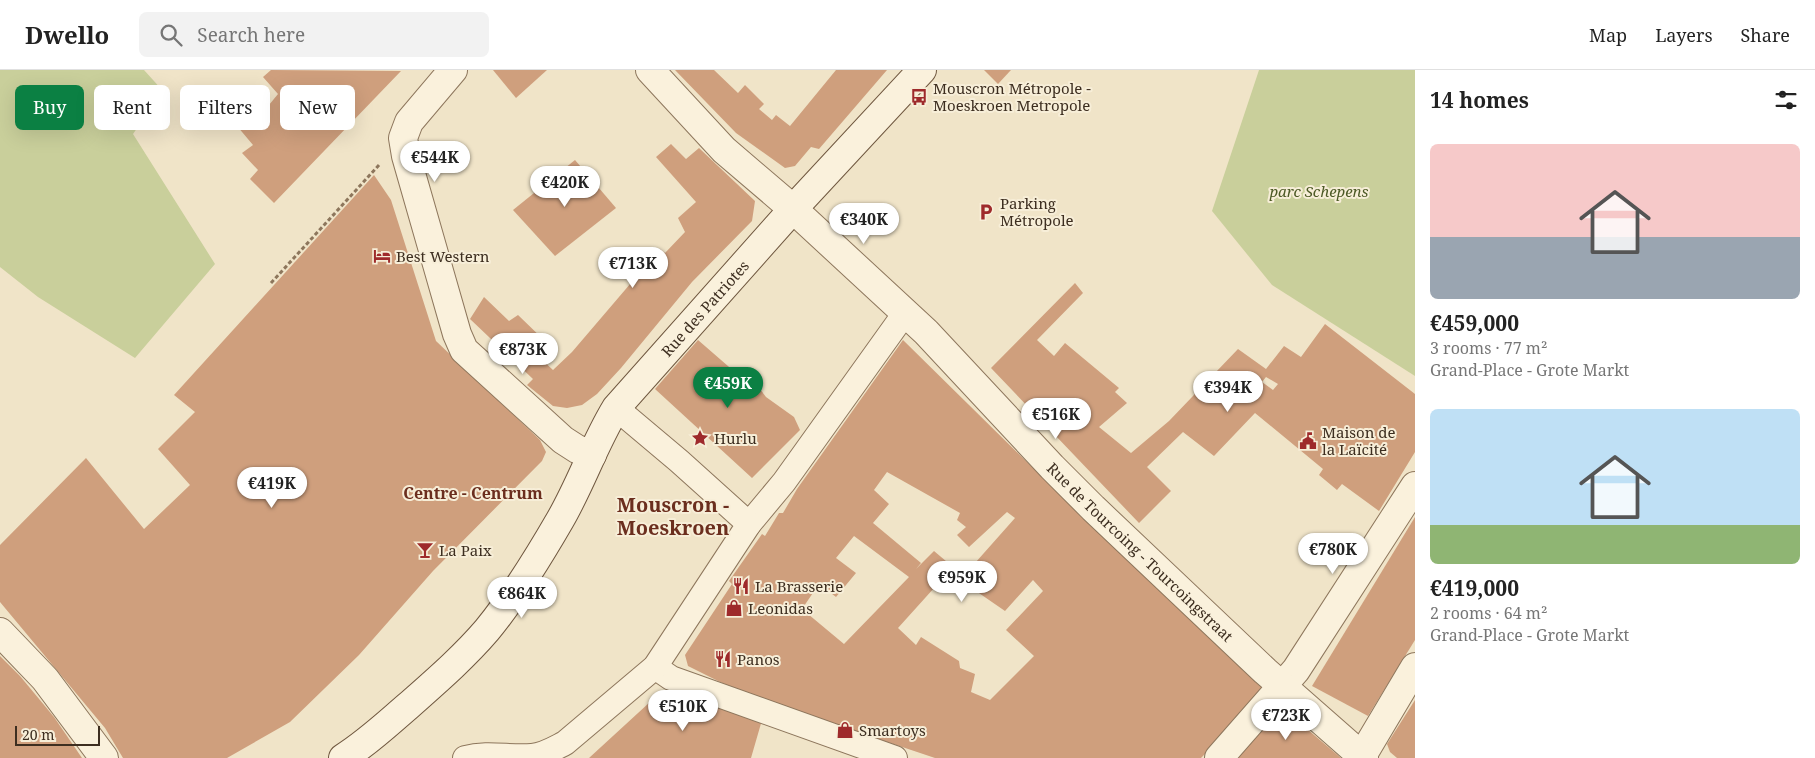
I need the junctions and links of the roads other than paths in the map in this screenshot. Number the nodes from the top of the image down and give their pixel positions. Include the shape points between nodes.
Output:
1 (453, 70) edge
2 (650, 70) edge
3 (922, 70) edge
4 (794, 209) junction
5 (905, 313) junction
6 (616, 408) junction
7 (592, 455) junction
8 (1415, 486) edge
9 (749, 524) junction
10 (0, 632) edge
11 (655, 667) junction
12 (1415, 667) edge
13 (1283, 687) junction
14 (534, 757) edge
15 (1363, 757) edge
16 (104, 758) edge
17 (343, 758) edge
18 (466, 758) edge
19 (895, 758) edge
20 (1219, 758) edge

1 - 7 street via 408,122 403,144 457,334 464,350 563,440
2 - 4 street, Rue de Tourcoing - Tourcoingstraat via 724,150
3 - 4 street, Rue des Patriotes
4 - 5 street, Rue de Tourcoing - Tourcoingstraat
4 - 6 street, Rue des Patriotes
5 - 9 street via 784,482
5 - 13 street, Rue de Tourcoing - Tourcoingstraat via 1093,508
6 - 7 street, Rue des Patriotes
6 - 9 street
7 - 17 street, Rue des Patriotes via 546,544 487,629 430,686 375,735
8 - 13 street
9 - 11 street
10 - 16 street via 45,679
11 - 14 street via 565,743
11 - 19 street via 671,678
12 - 15 street
13 - 15 street, Rue de Tourcoing - Tourcoingstraat
13 - 20 street
14 - 18 street via 488,754

